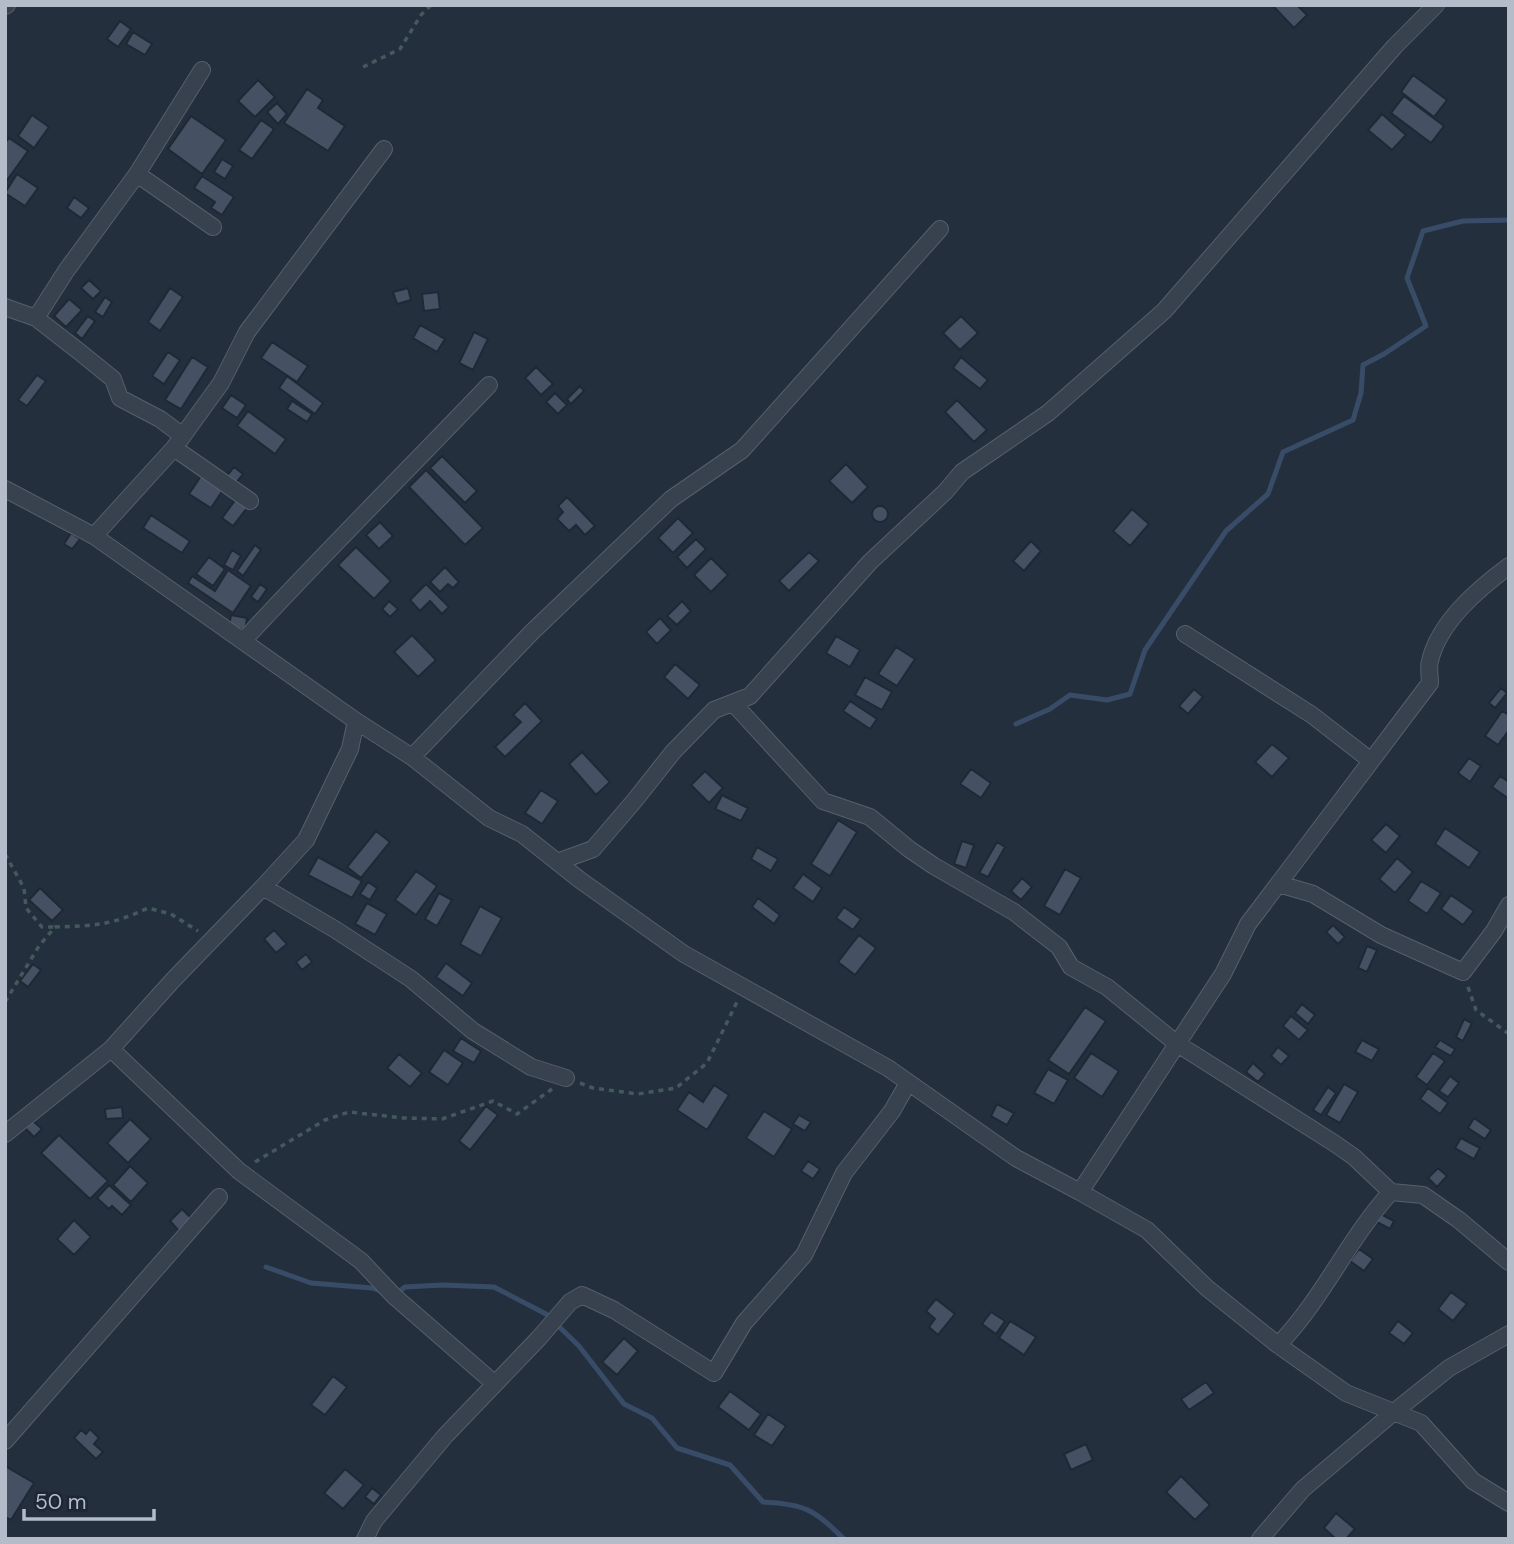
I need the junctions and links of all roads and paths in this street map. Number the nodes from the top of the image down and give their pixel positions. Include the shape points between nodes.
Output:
1 (431, 5) edge
2 (1436, 5) edge
3 (363, 67) dead end
4 (202, 70) dead end
5 (384, 149) dead end
6 (137, 174) junction
7 (213, 227) dead end
8 (940, 229) dead end
9 (5, 307) edge
10 (36, 318) junction
11 (489, 386) dead end
12 (179, 442) junction
13 (5, 489) edge
14 (250, 501) dead end
15 (94, 536) junction
16 (1509, 566) edge
17 (1185, 634) dead end
18 (243, 641) junction
19 (733, 703) junction
20 (356, 721) junction
21 (412, 757) junction
22 (1370, 761) junction
23 (5, 854) edge
24 (557, 862) junction
25 (1279, 884) junction
26 (263, 887) junction
27 (1509, 905) edge
28 (55, 926) junction
29 (215, 937) junction
30 (1463, 972) junction
31 (744, 988) junction
32 (5, 1002) edge
33 (1509, 1034) edge
34 (1176, 1043) junction
35 (111, 1049) junction
36 (566, 1079) junction
37 (908, 1083) junction
38 (5, 1134) edge
39 (239, 1171) junction
40 (1080, 1192) junction
41 (1391, 1192) junction
42 (219, 1197) dead end
43 (1509, 1262) edge
44 (1509, 1334) edge
45 (1278, 1345) junction
46 (495, 1384) junction
47 (1394, 1412) junction
48 (5, 1441) edge
49 (1509, 1503) edge
50 (365, 1539) edge
51 (1260, 1539) edge

1 - 3 path via 400,49
2 - 19 street via 1164,311 1048,414 962,472 870,562 750,696
4 - 6 street
5 - 12 street via 247,332 221,383
6 - 7 street
6 - 10 street
8 - 21 street via 742,450 671,499 532,632
9 - 10 street
10 - 12 street via 113,379 120,398 160,419
11 - 18 street
12 - 14 street
12 - 15 street
13 - 15 street
15 - 18 street
16 - 22 street via 1469,600 1444,630 1429,662 1430,683
17 - 22 street via 1312,715
18 - 20 street
19 - 24 street via 714,710 673,751 593,849
19 - 34 street via 823,801 870,817 934,866 1014,912 1059,947 1071,967 1107,987
20 - 21 street
20 - 26 street via 349,749 306,840
21 - 24 street via 489,818 522,834
22 - 25 street
23 - 28 path via 24,888 26,908 42,927
24 - 31 street via 684,954
25 - 30 street via 1313,894 1381,936
25 - 34 street via 1248,924 1223,974
26 - 29 street
26 - 36 street via 411,979 473,1031 531,1067
27 - 30 street
28 - 29 path via 120,921 148,908 171,914
28 - 32 path
29 - 35 street
30 - 33 path via 1476,1010
31 - 36 path via 707,1063 676,1088 638,1094
31 - 37 street
34 - 40 street
34 - 41 street via 1334,1143
35 - 38 street
35 - 39 street
36 - 39 path via 517,1114 493,1101 442,1119 349,1111 324,1120
37 - 40 street via 1016,1158
37 - 46 street via 844,1173 804,1255 744,1322 714,1373 582,1294
39 - 46 street via 360,1261
40 - 45 street via 1147,1230 1207,1288
41 - 43 street via 1423,1195
41 - 45 street
42 - 48 street
44 - 47 street via 1449,1368
45 - 47 street via 1346,1393
46 - 50 street via 445,1436 374,1521
47 - 49 street via 1421,1423 1473,1480
47 - 51 street via 1303,1489

